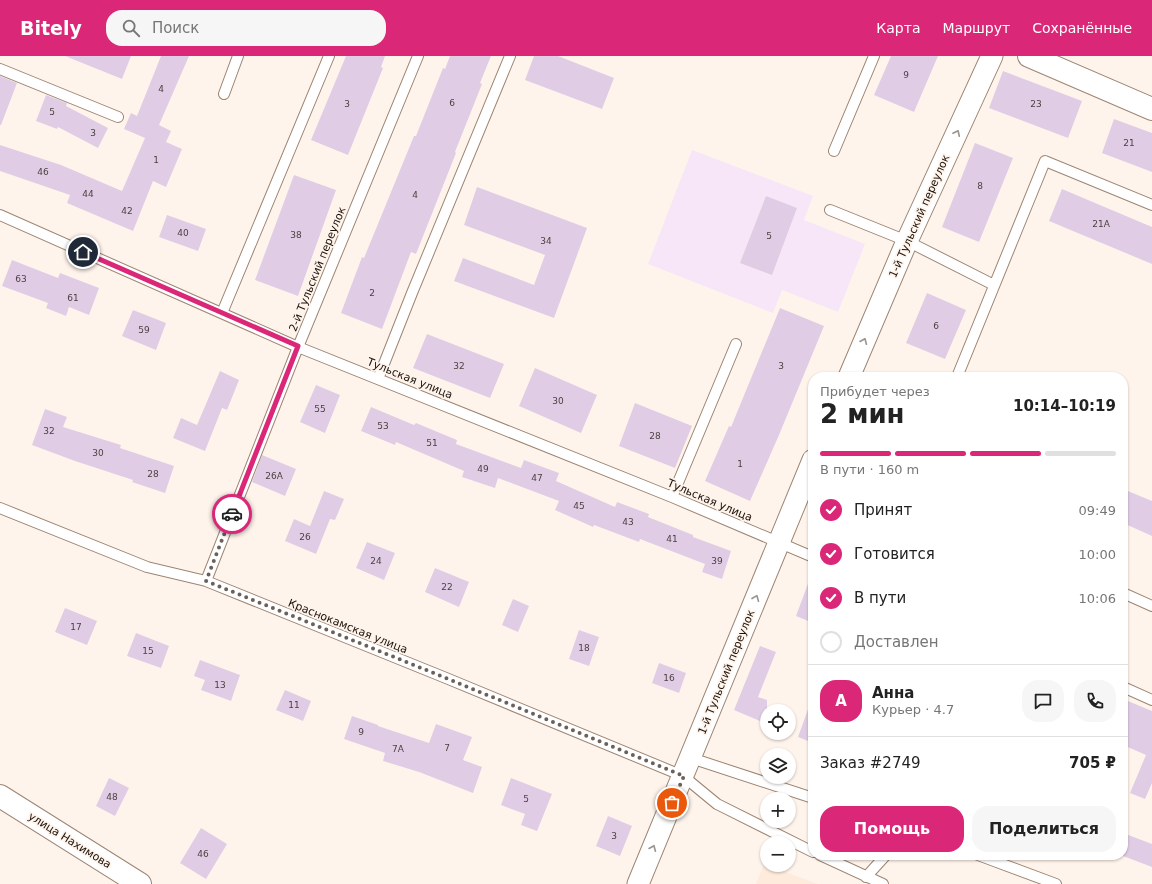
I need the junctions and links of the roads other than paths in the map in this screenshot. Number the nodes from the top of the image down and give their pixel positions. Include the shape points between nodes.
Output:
1 (238, 56) edge
2 (329, 56) edge
3 (418, 56) edge
4 (510, 56) edge
5 (874, 56) edge
6 (992, 56) edge
7 (1029, 56) edge
8 (0, 69) edge
9 (224, 94) dead end
10 (1152, 109) edge
11 (118, 117) dead end
12 (834, 151) dead end
13 (1152, 205) edge
14 (830, 210) dead end
15 (0, 216) edge
16 (907, 241) junction
17 (994, 285) junction
18 (222, 313) junction
19 (736, 344) dead end
20 (298, 346) junction
21 (850, 372) edge
22 (959, 372) edge
23 (378, 379) junction
24 (808, 472) edge
25 (672, 497) junction
26 (0, 508) edge
27 (779, 543) junction
28 (808, 555) edge
29 (206, 581) junction
30 (1128, 595) edge
31 (1152, 606) edge
32 (1128, 689) edge
33 (1152, 700) edge
34 (687, 767) junction
35 (0, 796) edge
36 (808, 797) edge
37 (808, 850) edge
38 (830, 860) edge
39 (881, 860) edge
40 (991, 860) edge
41 (866, 877) junction
42 (140, 884) edge
43 (638, 884) edge
44 (883, 884) edge
45 (1056, 884) edge

1 - 9 lane
2 - 18 lane
3 - 20 lane, 2-й Тульский переулок
4 - 23 lane
5 - 12 lane
16 -> 6 street, 1-й Тульский переулок
7 - 10 main road
8 - 11 lane
13 - 17 lane via 1045,162
14 - 16 lane
15 - 18 lane, Тульская улица
16 - 17 lane
21 -> 16 street, 1-й Тульский переулок
17 - 22 lane
18 - 20 lane, Тульская улица
19 - 25 lane
20 - 23 lane, Тульская улица
20 - 29 lane, 2-й Тульский переулок
23 - 25 lane, Тульская улица
24 - 27 street, 1-й Тульский переулок
25 - 27 lane, Тульская улица
26 - 29 lane, Краснокамская улица via 147,567
27 - 28 lane, Тульская улица
34 -> 27 street, 1-й Тульский переулок
29 - 34 lane, Краснокамская улица via 446,678
30 - 31 lane
32 - 33 lane
34 - 36 lane, Краснокамская улица
34 - 37 lane via 717,804
43 -> 34 street, 1-й Тульский переулок
35 - 42 main road, улица Нахимова
38 - 41 lane
39 - 41 lane
40 - 45 lane
41 - 44 lane

